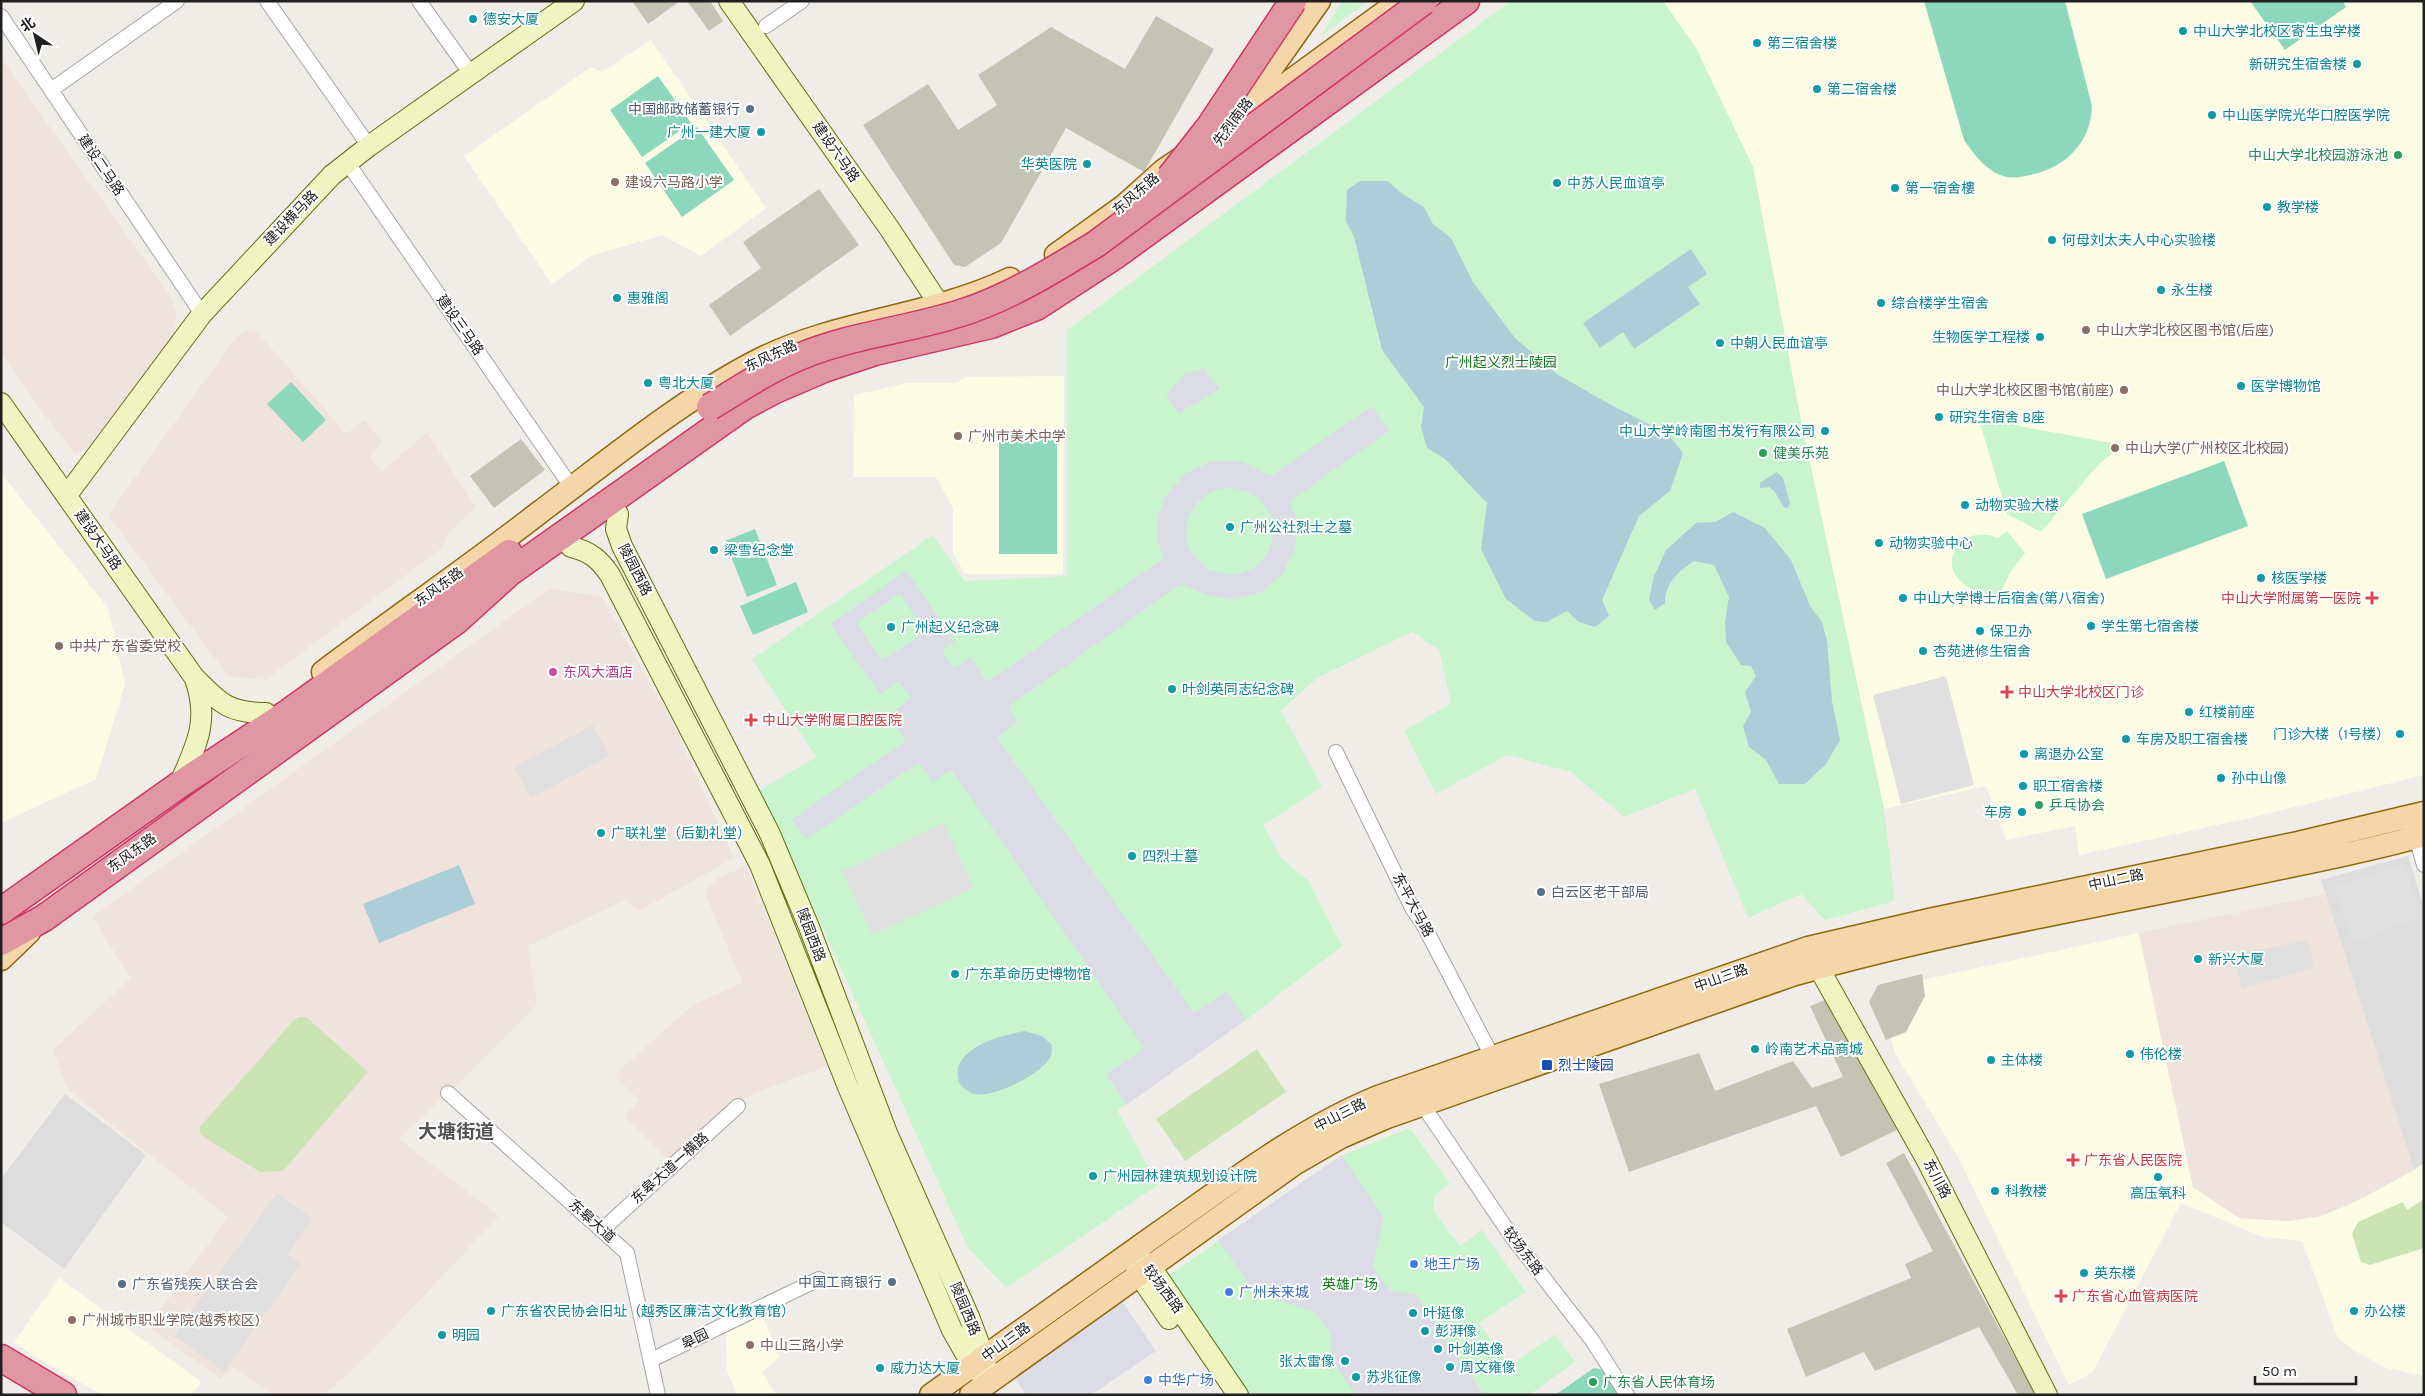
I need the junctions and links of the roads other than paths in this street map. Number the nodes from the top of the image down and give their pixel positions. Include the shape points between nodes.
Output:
1 (177, 1) edge
2 (267, 1) edge
3 (419, 1) edge
4 (729, 1) edge
5 (802, 1) edge
6 (1278, 1) edge
7 (1294, 1) edge
8 (1400, 1) edge
9 (1424, 1) edge
10 (1466, 1) edge
11 (572, 2) edge
12 (1319, 2) edge
13 (1, 16) edge
14 (766, 26) dead end
15 (471, 74) junction
16 (51, 90) junction
17 (1233, 123) junction
18 (369, 146) junction
19 (1262, 151) junction
20 (347, 162) junction
21 (1164, 170) junction
22 (1146, 206) junction
23 (1140, 237) junction
24 (939, 304) junction
25 (202, 314) junction
26 (991, 325) junction
27 (1, 403) edge
28 (572, 488) junction
29 (67, 495) junction
30 (618, 514) junction
31 (572, 548) junction
32 (628, 558) junction
33 (607, 571) junction
34 (456, 621) junction
35 (194, 677) junction
36 (266, 713) junction
37 (1336, 752) dead end
38 (179, 785) junction
39 (2424, 813) edge
40 (770, 834) junction
41 (2420, 836) edge
42 (2360, 840) junction
43 (756, 856) junction
44 (2424, 865) edge
45 (1, 911) edge
46 (44, 918) junction
47 (1, 942) edge
48 (1808, 948) junction
49 (1, 951) edge
50 (1, 959) edge
51 (1818, 968) junction
52 (1492, 1056) junction
53 (448, 1093) dead end
54 (1422, 1104) junction
55 (738, 1106) dead end
56 (602, 1230) junction
57 (1131, 1252) junction
58 (1145, 1271) junction
59 (819, 1278) dead end
60 (1, 1358) edge
61 (651, 1360) junction
62 (978, 1361) junction
63 (1, 1375) edge
64 (989, 1382) junction
65 (39, 1395) edge
66 (63, 1395) edge
67 (658, 1395) edge
68 (931, 1395) edge
69 (971, 1395) edge
70 (1222, 1395) edge
71 (1238, 1395) edge
72 (1627, 1395) edge
73 (2047, 1395) edge

1 - 16 street
2 - 18 street
3 - 15 street
4 - 24 street, 建设六马路
5 - 14 street
6 - 21 main road, 先烈南路 via 1213,102
7 - 12 main road via 1303,7
7 - 22 highway, bridge via 1210,126
8 - 17 main road, 东风东路
9 - 22 highway, bridge
10 - 19 highway, 东风东路
11 - 15 street, 建设横马路
12 - 17 main road, 先烈南路
13 - 16 street, 建设二马路
15 - 18 street, 建设横马路
16 - 25 street, 建设二马路
17 - 21 main road, 东风东路
17 - 23 main road, 先烈南路 via 1165,211
18 - 20 street, 建设横马路
19 - 23 highway, 东风东路
19 - 30 highway, 东风东路 via 1092,286 1042,319 992,338 876,365 804,395 741,427
20 - 25 street, 建设横马路 via 311,196
20 - 28 street, 建设三马路
21 - 24 main road, 东风东路 via 1124,206 1055,256 996,286
22 - 38 highway, 东风东路, bridge via 1096,244 1047,274 1000,297 962,313 856,339 800,357 753,380 710,407 289,712
23 - 26 highway, 东风东路 via 1036,307
24 - 26 street via 973,324
24 - 28 main road, 东风东路 via 841,329 762,358 709,390
25 - 29 street, 建设横马路
26 - 34 highway, 东风东路 via 858,358 809,374 762,396 696,439 509,573
27 - 29 street, 建设大马路
28 - 36 main road, 东风东路
29 - 35 street, 建设大马路
30 - 31 highway, 东风东路
30 - 32 street, 陵园西路 via 616,530
31 - 33 street, 陵园西路 via 585,550
31 - 34 highway, 东风东路 via 519,586
32 - 33 street via 616,557
32 - 40 street, 陵园西路
33 - 43 street, 陵园西路
34 - 46 highway, 东风东路
35 - 36 street via 224,705 235,710
35 - 38 street via 200,693 202,723
36 - 38 main road, 东风东路 via 222,745
37 - 52 street, 东平大马路 via 1412,908
38 - 45 highway, 东风东路
39 - 42 main road, 中山二路
40 - 43 street
40 - 62 street, 陵园西路
41 - 42 main road, 中山二路
41 - 44 street
42 - 48 main road, 中山二路 via 1938,918
42 - 51 main road, 中山二路
43 - 62 street, 陵园西路 via 848,1087 952,1330
46 - 47 highway, 东风东路
46 - 49 highway
46 - 50 main road
48 - 51 street, 东川路
48 - 52 main road, 中山三路
51 - 54 main road, 中山三路
51 - 73 street, 东川路 via 1925,1157
52 - 57 main road, 中山三路 via 1378,1097 1322,1123
53 - 56 street, 东皋大道
54 - 58 main road, 中山三路 via 1357,1129 1324,1146
54 - 72 street, 较场东路 via 1512,1237 1592,1340
55 - 56 street, 东皋大道一横路
56 - 61 street, 东皋大道 via 627,1253
57 - 58 street, 较场西路
57 - 62 main road, 中山三路
58 - 64 main road, 中山三路
58 - 70 street, 较场西路
58 - 71 street, 较场西路
59 - 61 street, 皋园
60 - 66 highway
61 - 67 street, 东皋大道
62 - 64 street, 陵园西路
62 - 68 main road, 中山三路
63 - 65 highway
64 - 69 main road, 中山三路

